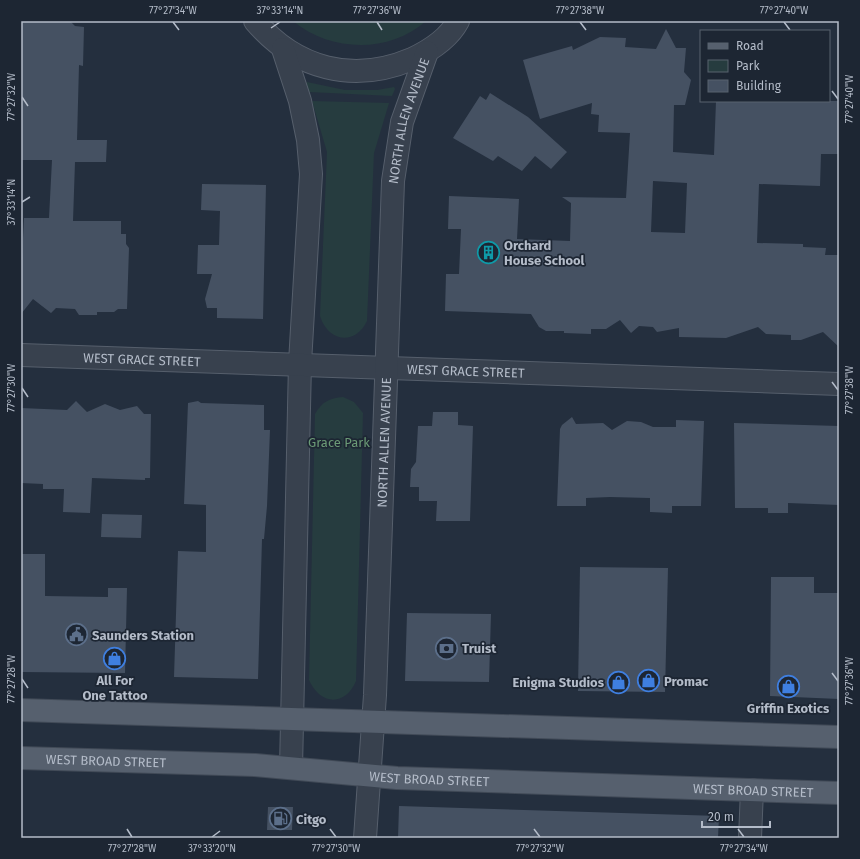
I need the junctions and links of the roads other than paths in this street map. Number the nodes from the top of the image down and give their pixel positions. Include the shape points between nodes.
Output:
1 (255, 21) edge
2 (460, 23) edge
3 (283, 49) junction
4 (427, 52) junction
5 (21, 355) edge
6 (300, 363) junction
7 (386, 367) junction
8 (839, 384) edge
9 (21, 710) edge
10 (292, 719) junction
11 (373, 722) junction
12 (839, 737) edge
13 (21, 758) edge
14 (291, 768) junction
15 (370, 775) junction
16 (752, 790) junction
17 (839, 793) edge
18 (365, 838) edge
19 (750, 838) edge

1 - 3 street
2 - 4 street
3 - 4 street via 317,66 354,72 392,67
3 - 6 street via 300,101 308,140 310,174
4 - 7 street, NORTH ALLEN AVENUE via 402,122 393,181
5 - 6 street, WEST GRACE STREET
6 - 7 street, WEST GRACE STREET
6 - 10 street
7 - 8 street, WEST GRACE STREET
7 - 11 street, NORTH ALLEN AVENUE
9 - 10 main road
10 - 11 main road
10 - 14 street
11 - 12 main road
11 - 15 street, NORTH ALLEN AVENUE
13 - 14 main road, WEST BROAD STREET
14 - 15 main road, WEST BROAD STREET
15 - 16 main road, WEST BROAD STREET
15 - 18 street, NORTH ALLEN AVENUE
16 - 17 main road, WEST BROAD STREET
16 - 19 street

